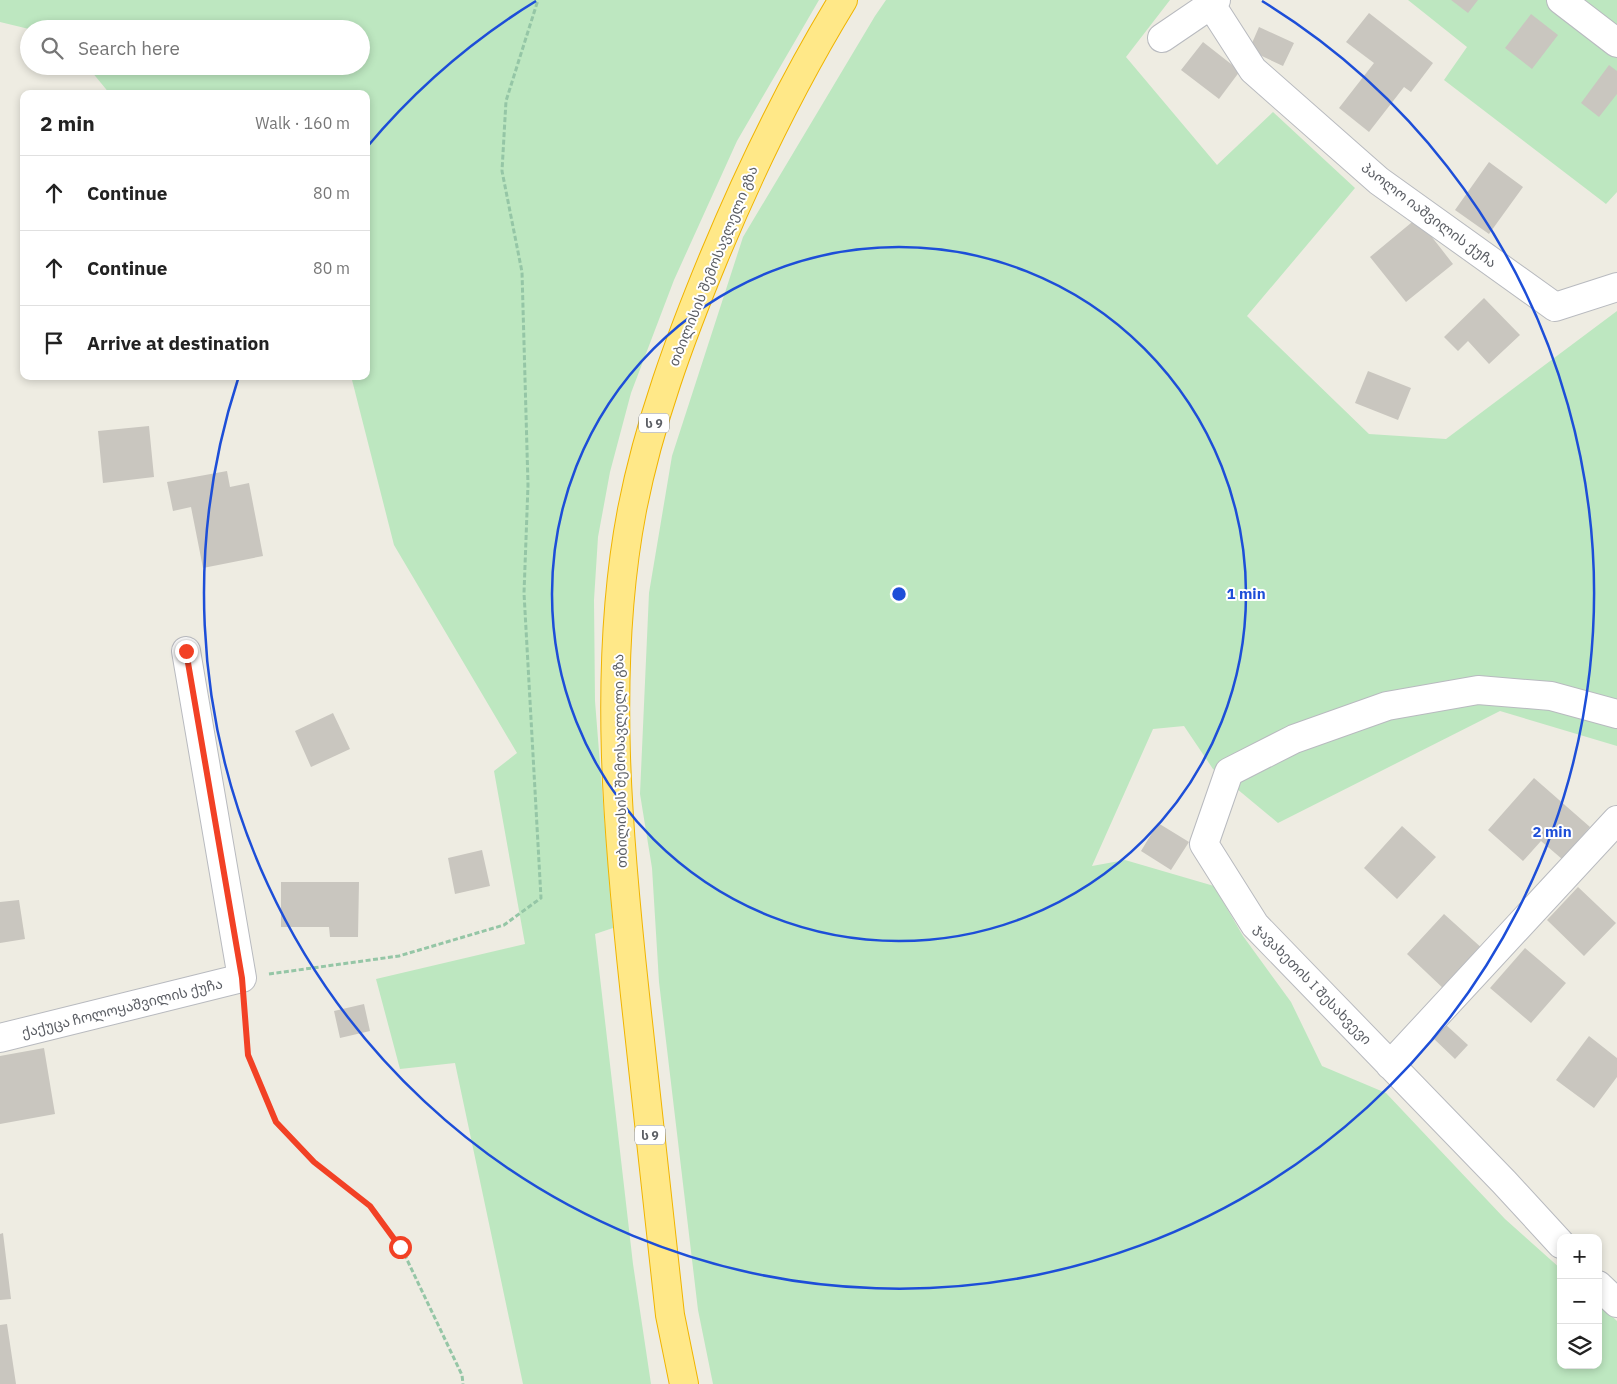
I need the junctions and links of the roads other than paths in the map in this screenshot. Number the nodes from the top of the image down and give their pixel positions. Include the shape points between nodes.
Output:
1 (843, 0) edge
2 (1561, 0) edge
3 (1212, 1) edge
4 (1162, 38) dead end
5 (1617, 43) edge
6 (1617, 288) edge
7 (186, 651) dead end
8 (1617, 714) edge
9 (1617, 820) edge
10 (0, 1038) edge
11 (1390, 1065) junction
12 (1557, 1240) edge
13 (1602, 1289) edge
14 (1617, 1303) edge
15 (684, 1384) edge

1 - 15 highway, თბილისის შემოსავლელი გზა / ს 9 via 793,87 754,165 688,320 645,451 624,569 616,700 619,831 670,1315
2 - 5 street
3 - 4 street
3 - 6 street, პაოლო იაშვილის ქუჩა via 1254,70 1268,83 1378,181 1555,307
7 - 10 street, ქაქუცა ჩოლოყაშვილის ქუჩა via 242,978
8 - 11 street, ჯავახეთის I შესახვევი via 1551,696 1478,690 1387,706 1294,738 1229,772 1204,844 1255,925
9 - 11 street
11 - 12 street, ჯავახეთის I შესახვევი
13 - 14 street

